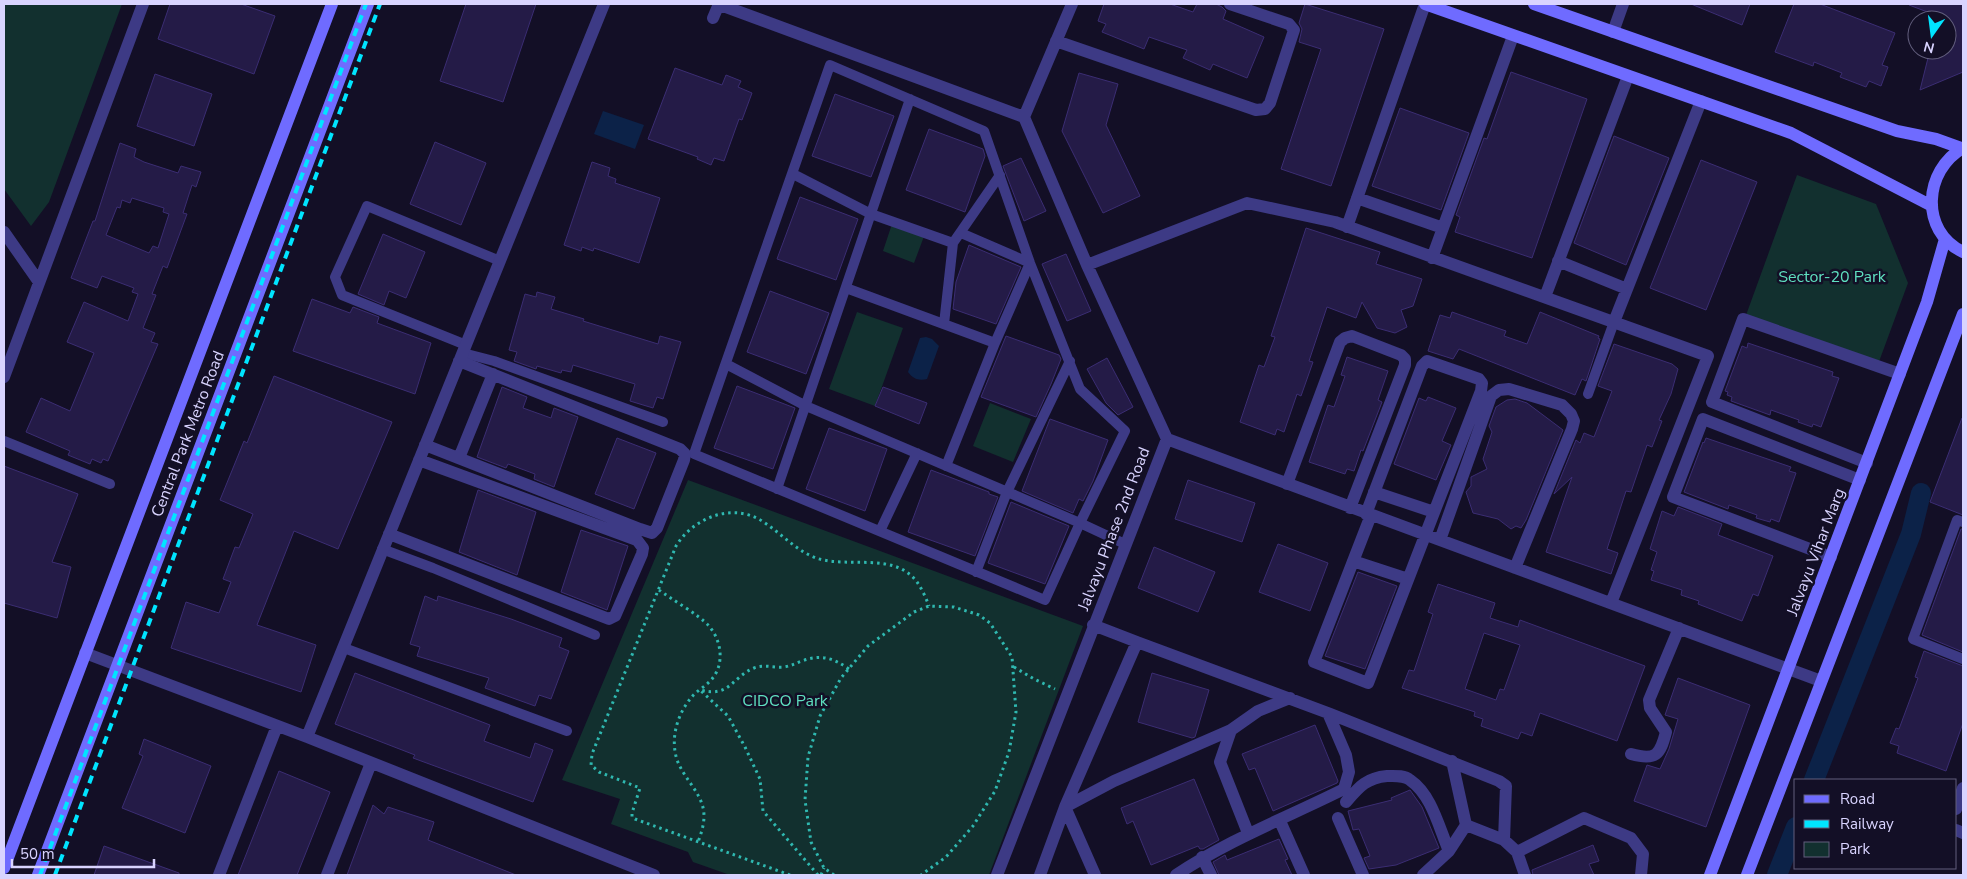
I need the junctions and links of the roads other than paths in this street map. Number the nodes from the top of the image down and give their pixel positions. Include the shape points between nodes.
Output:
1 (143, 4) edge
2 (332, 4) edge
3 (604, 4) edge
4 (718, 4) edge
5 (1072, 4) edge
6 (1230, 4) edge
7 (1425, 4) edge
8 (1534, 4) edge
9 (1623, 4) edge
10 (366, 5) edge
11 (713, 18) dead end
12 (1613, 32) junction
13 (1513, 36) junction
14 (1056, 41) junction
15 (1628, 76) junction
16 (910, 99) junction
17 (1701, 101) junction
18 (1024, 116) junction
19 (1962, 148) edge
20 (793, 174) junction
21 (1000, 175) junction
22 (1357, 198) junction
23 (1932, 206) junction
24 (871, 214) junction
25 (1347, 227) junction
26 (1443, 228) junction
27 (4, 232) edge
28 (961, 233) junction
29 (1946, 238) junction
30 (953, 243) junction
31 (1963, 252) edge
32 (1432, 258) junction
33 (500, 261) junction
34 (1558, 261) junction
35 (1030, 263) junction
36 (1087, 265) junction
37 (39, 282) junction
38 (846, 288) junction
39 (1627, 289) junction
40 (1545, 297) junction
41 (1963, 314) edge
42 (1614, 322) junction
43 (944, 324) junction
44 (995, 343) junction
45 (463, 353) junction
46 (1070, 361) junction
47 (726, 364) junction
48 (493, 374) junction
49 (1900, 374) junction
50 (4, 377) edge
51 (1588, 394) dead end
52 (806, 406) junction
53 (663, 422) dead end
54 (1167, 439) junction
55 (4, 441) edge
56 (425, 445) junction
57 (917, 453) junction
58 (459, 458) junction
59 (419, 460) junction
60 (1867, 463) junction
61 (946, 466) junction
62 (1860, 480) junction
63 (110, 484) dead end
64 (1287, 484) junction
65 (777, 489) junction
66 (1007, 492) junction
67 (1374, 492) junction
68 (1350, 508) junction
69 (1434, 512) junction
70 (1369, 515) junction
71 (1963, 522) edge
72 (1080, 523) junction
73 (880, 532) junction
74 (389, 534) junction
75 (1425, 535) junction
76 (1440, 540) junction
77 (1125, 544) junction
78 (382, 548) junction
79 (1831, 557) junction
80 (1353, 561) junction
81 (1515, 568) junction
82 (976, 572) junction
83 (1408, 580) junction
84 (1611, 603) junction
85 (1094, 626) junction
86 (1679, 628) junction
87 (595, 636) dead end
88 (1137, 642) junction
89 (344, 648) junction
90 (86, 653) junction
91 (1963, 659) edge
92 (117, 666) junction
93 (1789, 669) junction
94 (1822, 681) junction
95 (1290, 698) junction
96 (1328, 713) junction
97 (277, 726) junction
98 (1231, 730) junction
99 (567, 731) dead end
100 (307, 737) junction
101 (1631, 754) dead end
102 (1452, 761) junction
103 (371, 763) junction
104 (1963, 788) edge
105 (1346, 802) dead end
106 (1957, 806) edge
107 (1065, 807) junction
108 (1338, 818) dead end
109 (1280, 821) junction
110 (1466, 825) junction
111 (1248, 833) junction
112 (1504, 840) junction
113 (1449, 851) junction
114 (1516, 852) junction
115 (1202, 858) junction
116 (4, 868) edge
117 (38, 875) edge
118 (219, 875) edge
119 (327, 875) edge
120 (654, 875) edge
121 (997, 875) edge
122 (1040, 875) edge
123 (1095, 875) edge
124 (1176, 875) edge
125 (1211, 875) edge
126 (1304, 875) edge
127 (1363, 875) edge
128 (1423, 875) edge
129 (1525, 875) edge
130 (1641, 875) edge
131 (1710, 875) edge
132 (1747, 875) edge

1 - 37 street
2 - 90 main road, Central Park Metro Road
3 - 33 street
4 - 11 street
4 - 18 street
5 - 14 street
6 - 14 street via 1290,24 1294,30 1270,103 1265,109 1256,110
7 - 13 main road
7 - 22 street
8 - 12 main road
9 - 12 street
10 - 92 main road, Central Park Metro Road
12 - 19 main road via 1897,131
13 - 15 main road
13 - 26 street
14 - 18 street
15 - 17 main road
15 - 34 street
16 - 20 lane via 830,65
16 - 21 lane via 984,131
16 - 24 lane
17 - 23 main road via 1791,133
17 - 39 street
18 - 36 street, Jalvayu Phase 2nd Road
19 - 23 main road via 1938,173 1932,189
20 - 24 lane
20 - 47 lane
21 - 28 lane
21 - 35 lane
22 - 25 street
22 - 26 street
23 - 29 main road via 1934,218
24 - 30 lane
24 - 38 lane
25 - 32 street
25 - 36 street via 1247,203
26 - 32 street
27 - 37 street
28 - 30 lane
28 - 35 lane
29 - 31 main road
29 - 49 main road, Jalvayu Vihar Marg via 1927,302
30 - 43 lane
32 - 40 street
33 - 45 street
33 - 45 lane via 366,206 335,277 342,295
34 - 39 street
34 - 40 street
35 - 44 lane
35 - 46 lane
36 - 54 street, Jalvayu Phase 2nd Road
37 - 50 street
38 - 43 lane
38 - 52 lane
39 - 42 street
40 - 42 street
41 - 94 main road
42 - 51 lane
42 - 84 street via 1708,356
43 - 44 lane
44 - 61 lane
45 - 48 street
45 - 53 lane via 494,361
45 - 56 street
46 - 66 lane
46 - 72 lane via 1080,389 1124,431
47 - 52 lane
47 - 65 lane via 694,454
48 - 58 street
48 - 58 street via 680,449 685,454 684,460 657,528 652,533 640,529
49 - 60 main road, Jalvayu Vihar Marg
49 - 60 street via 1743,319 1725,365 1712,402
52 - 57 lane
52 - 65 lane
54 - 64 street
54 - 77 street, Jalvayu Phase 2nd Road
55 - 63 lane
56 - 58 street
56 - 59 street
57 - 61 lane
57 - 73 lane
59 - 74 street
59 - 74 street via 637,540 643,548 642,554 615,616 609,619
60 - 62 main road, Jalvayu Vihar Marg
61 - 66 lane
62 - 79 main road, Jalvayu Vihar Marg
62 - 79 street via 1703,419 1676,489 1673,497
64 - 68 street
64 - 68 street via 1340,342 1352,336 1360,339 1401,355 1405,365
65 - 73 lane
66 - 72 lane
66 - 82 lane
67 - 69 street
67 - 69 street via 1422,366 1427,361 1482,383
67 - 70 street
68 - 70 street
69 - 75 street
70 - 75 street
70 - 80 street
71 - 91 lane via 1958,520 1913,639
72 - 77 lane
72 - 82 lane via 1045,600
73 - 82 lane
74 - 78 street
75 - 76 street
75 - 83 street
76 - 81 street
76 - 81 street via 1491,396 1499,390 1509,389 1562,405 1574,421 1572,430
77 - 85 street, Jalvayu Phase 2nd Road
78 - 87 lane
78 - 89 street
79 - 93 main road, Jalvayu Vihar Marg
80 - 83 street
80 - 83 street via 1314,662 1368,683
81 - 84 street
84 - 86 street
85 - 88 street
85 - 121 street, Jalvayu Phase 2nd Road
86 - 93 street
86 - 101 street via 1649,700 1650,708 1666,732 1661,750 1646,758
88 - 95 street
88 - 107 street
89 - 99 lane
89 - 100 street
90 - 92 street
90 - 116 main road, Central Park Metro Road
92 - 97 street
92 - 117 main road, Central Park Metro Road
93 - 94 street
93 - 131 main road, Jalvayu Vihar Marg
94 - 132 main road
95 - 96 street
95 - 98 street via 1258,711
96 - 102 street
96 - 109 street via 1346,755 1349,772 1344,789
97 - 100 street
97 - 118 street
98 - 107 street via 1114,780
98 - 111 street via 1220,762
100 - 103 street
102 - 110 street
102 - 112 street via 1506,786
103 - 119 street
103 - 120 street
104 - 106 street
105 - 113 street via 1365,782 1381,777 1409,778 1431,806
107 - 122 street
107 - 123 street
108 - 127 street
109 - 111 street
109 - 126 street
110 - 112 street
110 - 113 street
111 - 115 street
112 - 114 street
113 - 128 street
114 - 129 street
114 - 130 street via 1584,818 1632,838 1643,854
115 - 124 street
115 - 125 street

